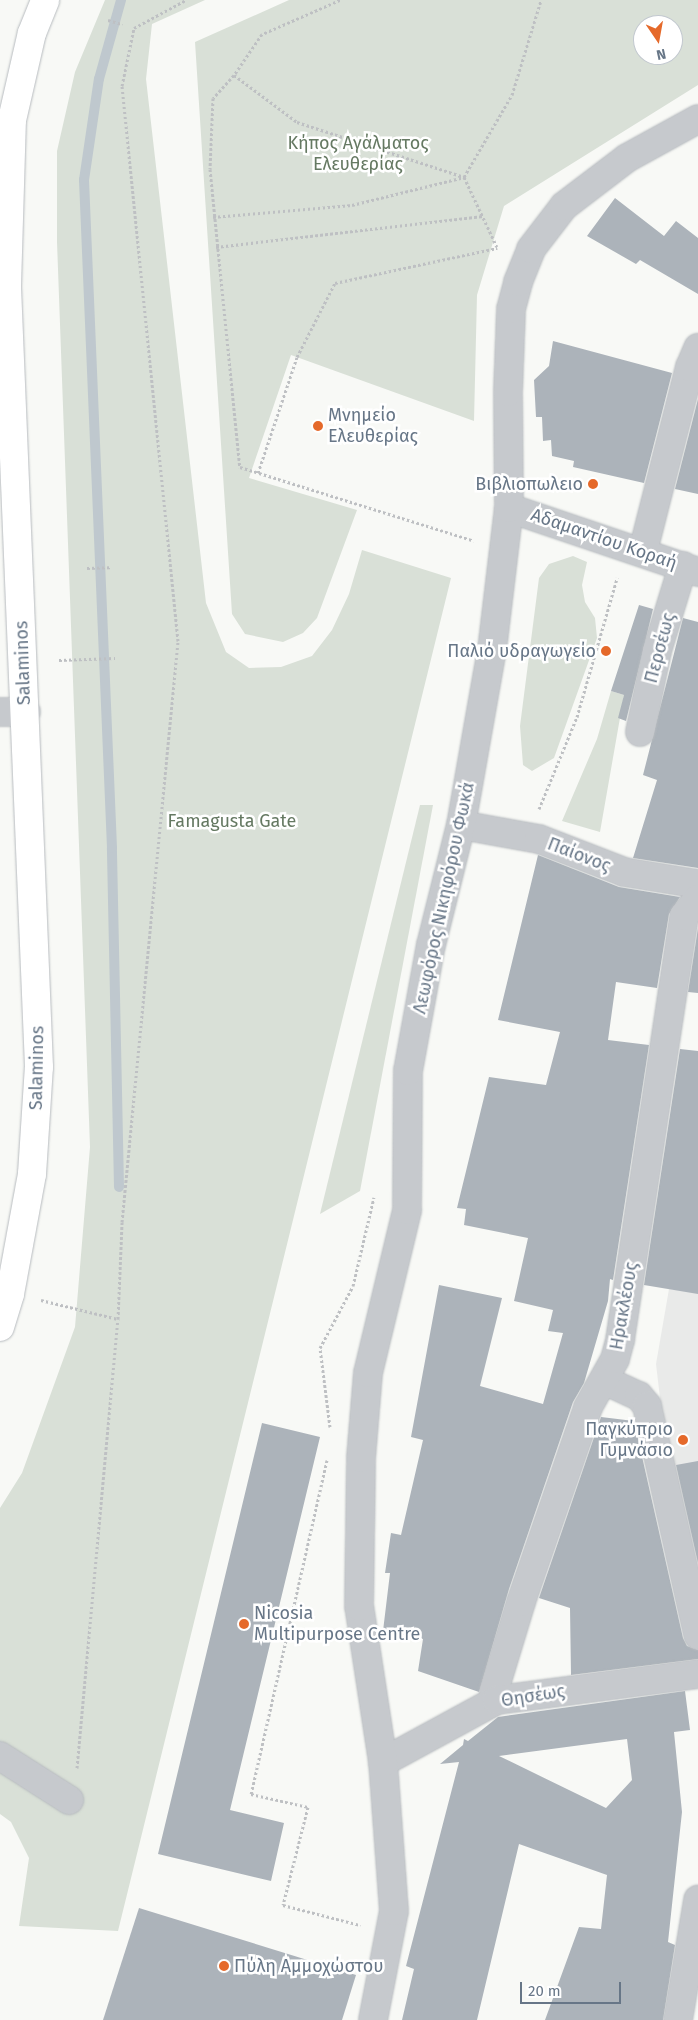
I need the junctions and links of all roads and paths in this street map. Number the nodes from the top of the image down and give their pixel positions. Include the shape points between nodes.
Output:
1 (46, 0) edge
2 (186, 0) edge
3 (340, 0) edge
4 (541, 0) edge
5 (108, 20) dead end
6 (122, 24) dead end
7 (234, 75) junction
8 (698, 118) edge
9 (464, 177) junction
10 (482, 216) junction
11 (213, 217) junction
12 (538, 240) junction
13 (216, 247) junction
14 (498, 247) junction
15 (698, 348) edge
16 (258, 473) junction
17 (509, 508) junction
18 (481, 543) dead end
19 (643, 551) junction
20 (87, 568) dead end
21 (110, 568) dead end
22 (619, 568) dead end
23 (690, 569) edge
24 (116, 658) dead end
25 (59, 660) dead end
26 (13, 712) edge
27 (640, 732) dead end
28 (461, 825) junction
29 (528, 837) junction
30 (698, 884) edge
31 (698, 899) edge
32 (374, 1194) dead end
33 (5, 1293) edge
34 (118, 1319) junction
35 (0, 1327) edge
36 (604, 1380) junction
37 (331, 1432) dead end
38 (330, 1451) dead end
39 (698, 1635) edge
40 (698, 1674) edge
41 (497, 1700) junction
42 (0, 1756) edge
43 (383, 1762) junction
44 (69, 1800) joint
45 (697, 1915) edge
46 (363, 1926) dead end
47 (373, 2020) edge
48 (678, 2020) edge

1 - 26 main road, Salaminos via 32,33 12,130 8,286
2 - 34 path via 134,28 122,86 178,641 122,1222
3 - 7 path via 262,34
4 - 9 path via 512,95
5 - 6 path
7 - 9 path via 297,122
7 - 11 path via 213,98 210,169
8 - 12 street, Λεωφόρος Νικηφόρου Φωκά via 627,158 579,192
9 - 10 path
9 - 11 path via 352,204
10 - 13 path
10 - 14 path
11 - 13 path
12 - 14 path
12 - 17 street, Λεωφόρος Νικηφόρου Φωκά via 518,282 510,318
13 - 16 path via 240,467
14 - 16 path via 335,283 297,357
15 - 19 street
16 - 18 path
17 - 19 street, Αδαμαντίου Κοραή
17 - 28 street, Λεωφόρος Νικηφόρου Φωκά via 492,650
19 - 23 street, Αδαμαντίου Κοραή
20 - 21 path
22 - 29 path via 577,717
23 - 27 street, Περσέως via 657,651
24 - 25 path
26 - 33 main road, Salaminos via 40,1067 32,1174
28 - 29 street, Παίονος
28 - 43 street, Λεωφόρος Νικηφόρου Φωκά via 431,945 408,1071 407,1210 368,1373 361,1458 359,1606
29 - 30 street, Παίονος via 624,872
31 - 36 street, Ηρακλέους via 684,916 620,1340
32 - 37 path via 353,1286 320,1348
33 - 34 path
33 - 35 main road, Salaminos
34 - 44 path via 80,1755
36 - 39 street via 639,1396 647,1406
36 - 41 street, Ηρακλέους via 588,1406 521,1602 494,1691
38 - 46 path via 251,1794 308,1807 283,1905
40 - 41 street, Θησέως
41 - 43 street, Θησέως
42 - 44 street
43 - 47 street, Λεωφόρος Νικηφόρου Φωκά via 394,1910
45 - 48 street

